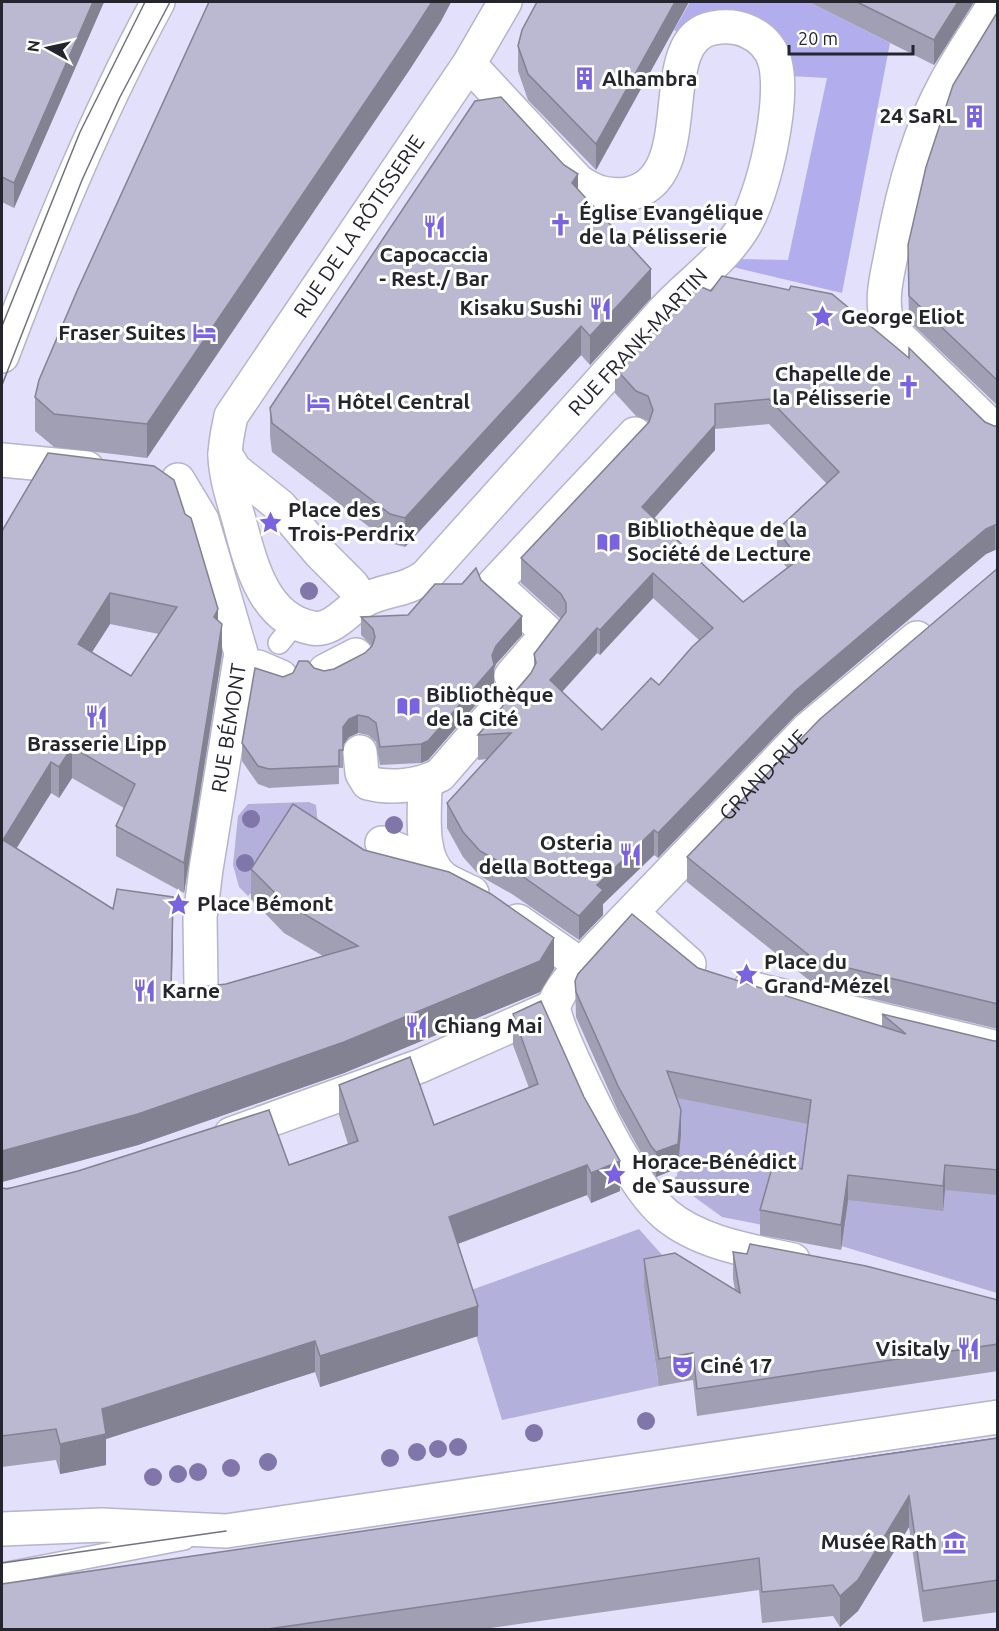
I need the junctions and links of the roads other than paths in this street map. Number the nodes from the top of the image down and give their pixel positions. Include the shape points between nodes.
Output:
1 (158, 2) edge
2 (505, 2) edge
3 (996, 2) edge
4 (469, 64) junction
5 (2, 356) edge
6 (998, 433) edge
7 (635, 434) edge
8 (225, 454) junction
9 (2, 460) edge
10 (113, 471) edge
11 (363, 601) junction
12 (944, 616) edge
13 (356, 655) edge
14 (326, 671) edge
15 (360, 752) dead end
16 (425, 783) junction
17 (382, 843) dead end
18 (430, 862) junction
19 (632, 913) junction
20 (581, 965) junction
21 (201, 987) edge
22 (554, 1006) junction
23 (998, 1048) edge
24 (205, 1142) edge
25 (820, 1265) edge
26 (998, 1416) edge
27 (2, 1528) edge
28 (226, 1531) junction
29 (2, 1574) edge

1 - 5 street via 72,176
2 - 4 street, RUE DE LA RÔTISSERIE
3 - 6 street via 945,84 914,160 900,205 883,297 889,327
4 - 8 street, RUE DE LA RÔTISSERIE via 240,398 231,416
4 - 11 street, RUE FRANK-MARTIN via 578,181 610,195 634,192 657,175 665,162 687,50 708,29 739,27 768,46 775,62 777,80 770,149 754,208 742,230 671,302 426,576 412,586
7 - 16 street via 494,584 548,633 511,675 517,686 440,775
8 - 11 street via 235,470 280,506
8 - 11 street via 226,474 259,584 269,599 278,652
8 - 21 street, RUE BÉMONT via 163,477 202,520 241,652 200,917
9 - 10 street
12 - 19 street, GRAND-RUE via 807,730
13 - 14 street
15 - 16 street via 362,773 368,783
16 - 18 street via 425,838
17 - 18 street
18 - 20 street via 442,877 501,909
19 - 20 street, GRAND-RUE
19 - 23 street via 689,964 718,980
20 - 22 street, GRAND-RUE
22 - 24 street via 420,1066
22 - 25 street via 561,1033 622,1158 648,1197 666,1215 717,1241
26 - 28 street
27 - 28 street via 102,1525
28 - 29 lane

